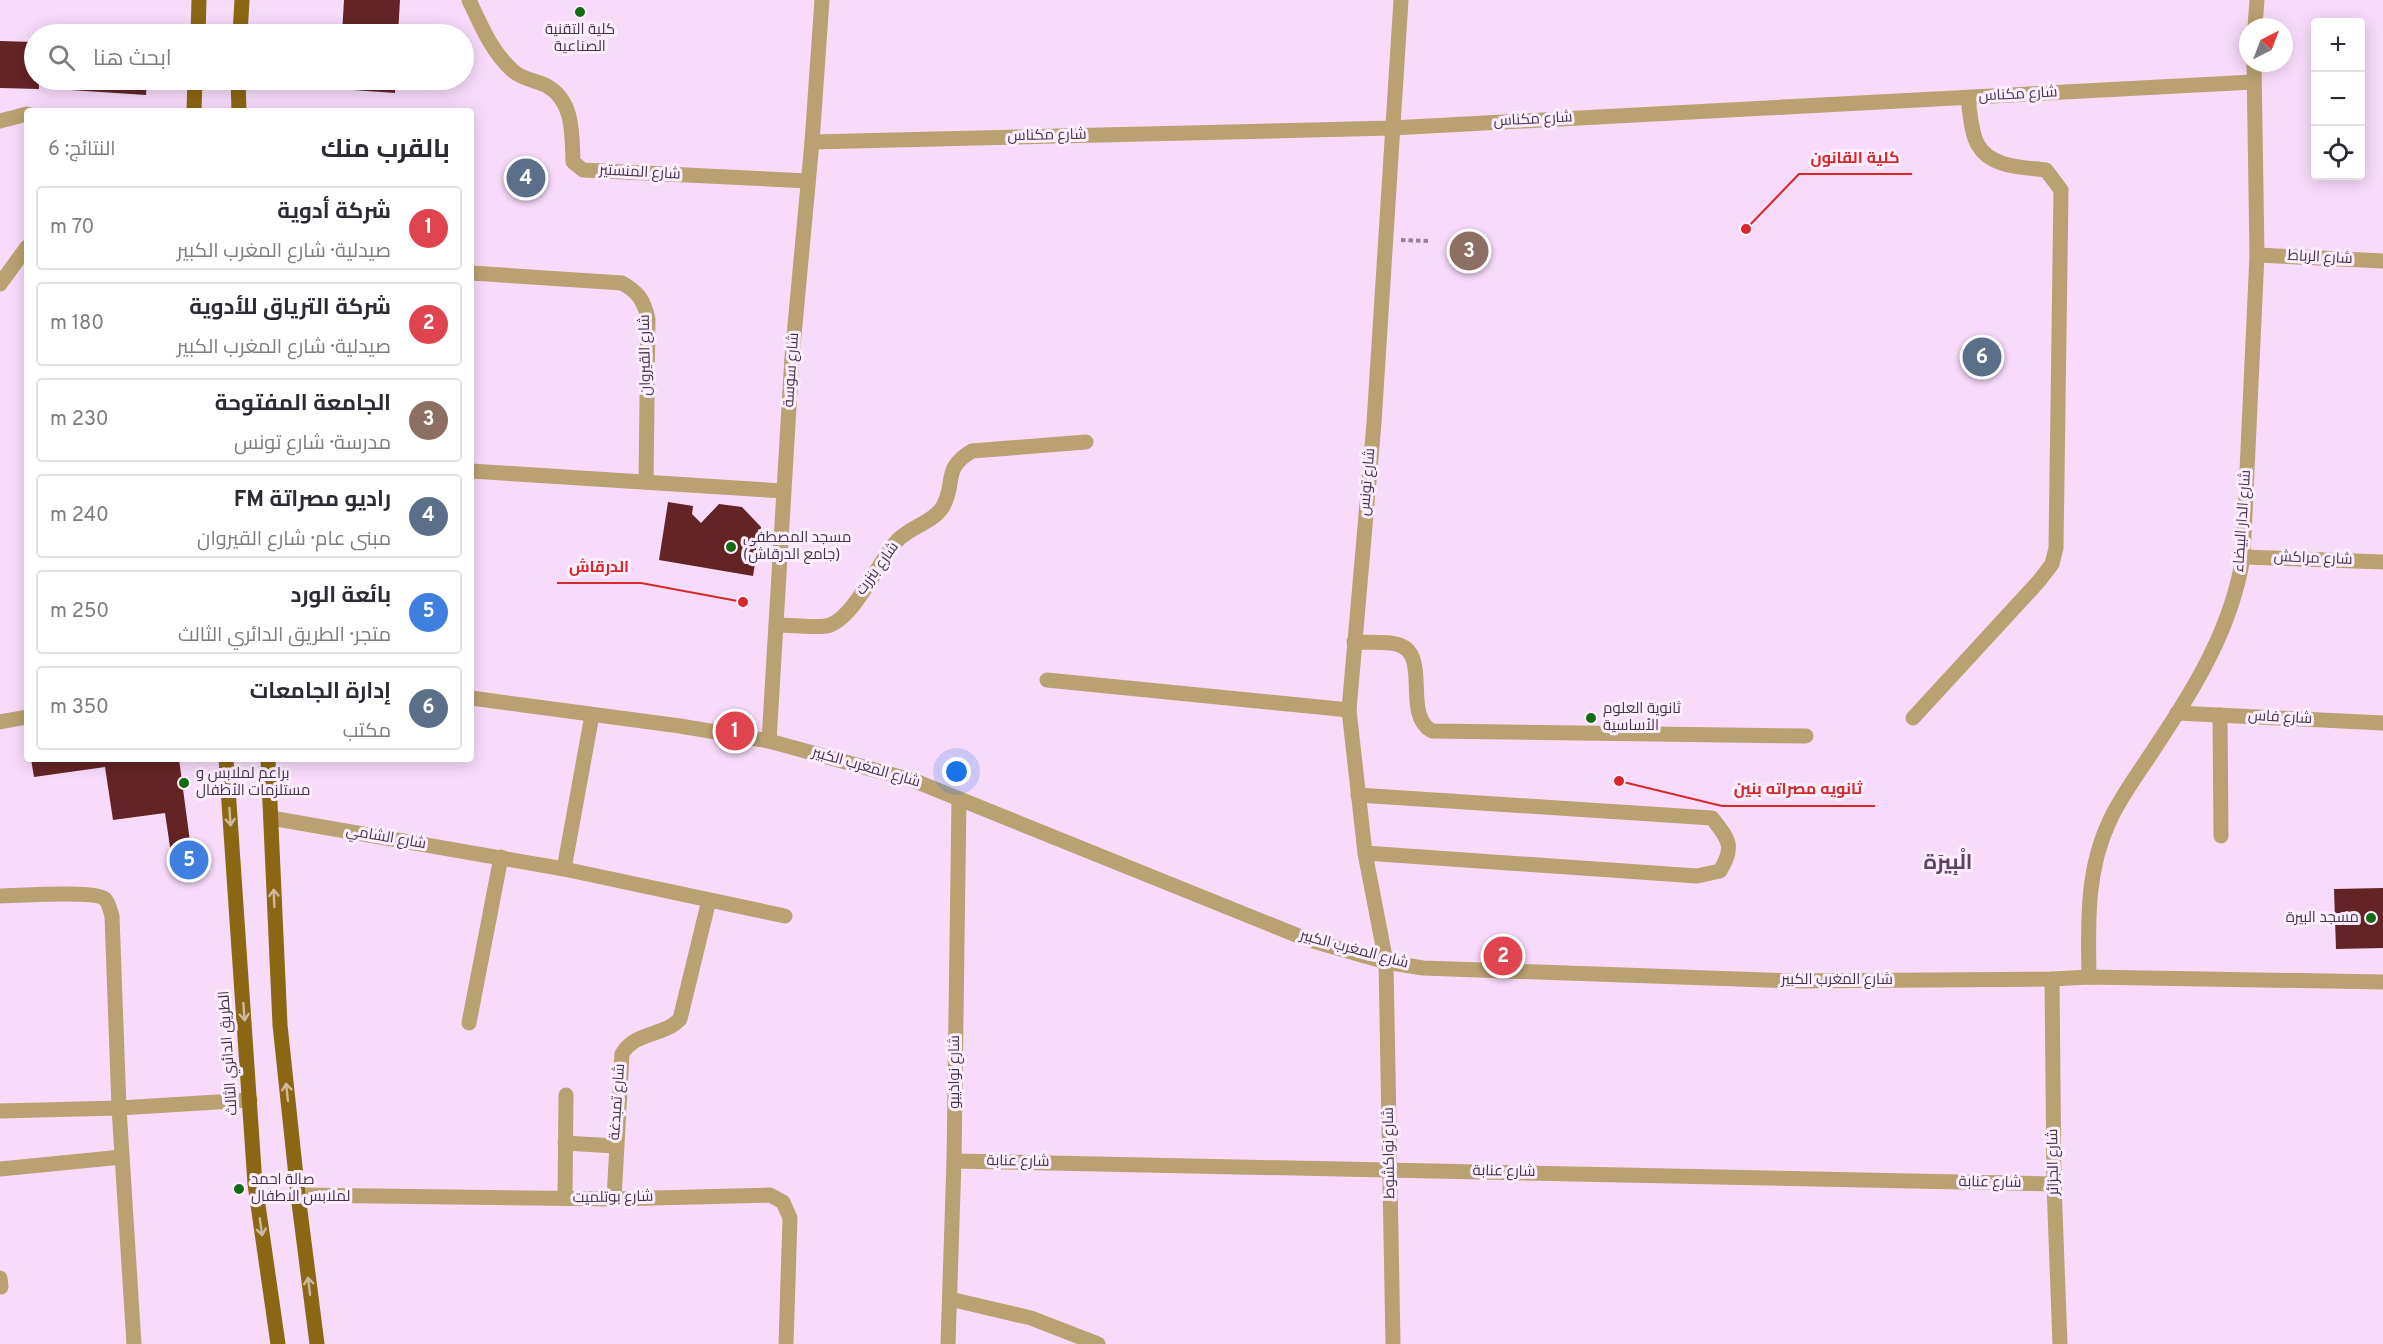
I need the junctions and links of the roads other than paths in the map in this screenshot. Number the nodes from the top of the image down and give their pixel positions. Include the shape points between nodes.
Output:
1 (199, 0) edge
2 (242, 0) edge
3 (469, 0) edge
4 (822, 0) edge
5 (1401, 0) edge
6 (2256, 0) edge
7 (2255, 18) edge
8 (198, 24) edge
9 (241, 24) edge
10 (2254, 72) edge
11 (2253, 82) junction
12 (195, 90) edge
13 (238, 90) edge
14 (1968, 98) junction
15 (194, 108) edge
16 (239, 108) edge
17 (24, 114) edge
18 (0, 121) edge
19 (1392, 128) junction
20 (812, 142) junction
21 (808, 182) junction
22 (24, 251) edge
23 (2257, 255) junction
24 (2383, 261) edge
25 (474, 273) edge
26 (0, 284) edge
27 (1086, 442) dead end
28 (474, 471) edge
29 (646, 482) junction
30 (783, 491) junction
31 (2243, 557) junction
32 (2383, 562) edge
33 (776, 625) junction
34 (1354, 642) junction
35 (1047, 680) dead end
36 (474, 698) edge
37 (1349, 710) junction
38 (2177, 713) junction
39 (592, 715) junction
40 (2220, 715) junction
41 (24, 718) edge
42 (1913, 718) dead end
43 (0, 722) edge
44 (2383, 723) edge
45 (1806, 736) dead end
46 (770, 741) junction
47 (226, 762) edge
48 (268, 762) edge
49 (1358, 795) junction
50 (959, 799) junction
51 (271, 818) junction
52 (2221, 836) dead end
53 (1365, 853) junction
54 (501, 857) junction
55 (564, 869) junction
56 (0, 896) edge
57 (709, 900) junction
58 (785, 916) dead end
59 (1386, 962) junction
60 (2090, 977) junction
61 (2052, 979) junction
62 (2383, 982) edge
63 (470, 1023) dead end
64 (566, 1095) dead end
65 (250, 1100) junction
66 (119, 1108) junction
67 (0, 1111) edge
68 (565, 1143) junction
69 (615, 1146) junction
70 (122, 1157) junction
71 (954, 1161) junction
72 (0, 1169) edge
73 (1391, 1169) junction
74 (2054, 1184) junction
75 (297, 1195) junction
76 (565, 1198) junction
77 (614, 1199) junction
78 (950, 1299) junction
79 (134, 1344) edge
80 (278, 1344) edge
81 (316, 1344) edge
82 (786, 1344) edge
83 (948, 1344) edge
84 (1098, 1344) edge
85 (1393, 1344) edge
86 (2060, 1344) edge

1 - 8 main road
2 - 9 main road
3 - 21 street, شارع المنستير via 489,43 514,73 549,87 564,100 572,124 573,162 583,170
4 - 20 street, شارع سوسة
5 - 19 street, شارع تونس
6 - 7 street
10 - 11 street, شارع الدار البيضاء
11 - 14 street, شارع مكناس
11 - 23 street, شارع الدار البيضاء
12 - 15 main road
13 - 16 main road
14 - 19 street, شارع مكناس
14 - 42 street via 1977,144 1986,155 2005,165 2046,170 2061,190 2056,548 2052,564 2039,582
17 - 18 street
19 - 20 street, شارع مكناس
19 - 34 street, شارع تونس via 1374,423
20 - 21 street, شارع سوسة
21 - 30 street, شارع سوسة
22 - 26 street
23 - 24 street, شارع الرباط
23 - 31 street, شارع الدار البيضاء
25 - 29 street, شارع القيروان via 622,283 637,292 648,319
27 - 33 street, شارع بنزرت via 972,451 959,458 951,473 947,500 938,514 907,531 895,543 844,616 826,626
28 - 29 street
29 - 30 street
30 - 33 street, شارع سوسة
31 - 32 street, شارع مراكش
31 - 38 street, شارع الدار البيضاء via 2233,603 2205,667
33 - 46 street, شارع سوسة
34 - 37 street, شارع تونس
34 - 45 street via 1398,644 1407,651 1414,661 1419,717 1423,726 1432,731
35 - 37 street
36 - 39 street, شارع المغرب الكبير
37 - 49 street, شارع تونس
38 - 40 street, شارع فاس
38 - 60 street, شارع الدار البيضاء via 2110,819 2099,848 2090,882
39 - 46 street, شارع المغرب الكبير
39 - 55 street
40 - 44 street, شارع فاس
40 - 52 street
41 - 43 street
46 - 50 street, شارع المغرب الكبير via 915,781
47 -> 65 main road, الطريق الدائري الثالث
48 - 51 main road
49 - 53 street, شارع تونس
49 - 53 street via 1712,818 1728,839 1729,856 1720,871 1696,876
50 - 59 street, شارع المغرب الكبير via 1306,939
50 - 71 street, شارع نواذيبو
51 - 54 street, شارع الشامي
75 -> 51 main road via 280,1025
53 - 59 street, شارع تونس
54 - 55 street, شارع الشامي
54 - 63 street
55 - 57 street, شارع الشامي
56 - 66 street via 89,894 104,898 109,905
57 - 58 street, شارع الشامي
57 - 69 street, شارع تمبدغة via 680,1019 668,1029 634,1039 622,1054
59 - 61 street, شارع المغرب الكبير via 1434,969 1792,981
59 - 73 street, شارع نواكشوط
60 - 61 street, شارع المغرب الكبير
60 - 62 street, شارع المغرب الكبير
61 - 74 street, شارع الجزائر
64 - 68 street
65 - 66 street
65 -> 80 main road, الطريق الدائري الثالث via 255,1184
66 - 67 street
66 - 70 street
68 - 69 street
68 - 76 street
69 - 77 street, شارع تمبدغة
70 - 72 street
70 - 79 street
71 - 73 street, شارع عنابة
71 - 78 street, شارع نواذيبو
73 - 74 street, شارع عنابة
73 - 85 street, شارع نواكشوط
74 - 86 street, شارع الجزائر
75 - 76 street, شارع بوتلميت
81 -> 75 main road
76 - 77 street, شارع بوتلميت
77 - 82 street, شارع بوتلميت via 762,1194 783,1202 790,1218
78 - 83 street, شارع نواذيبو
78 - 84 street via 1031,1318

